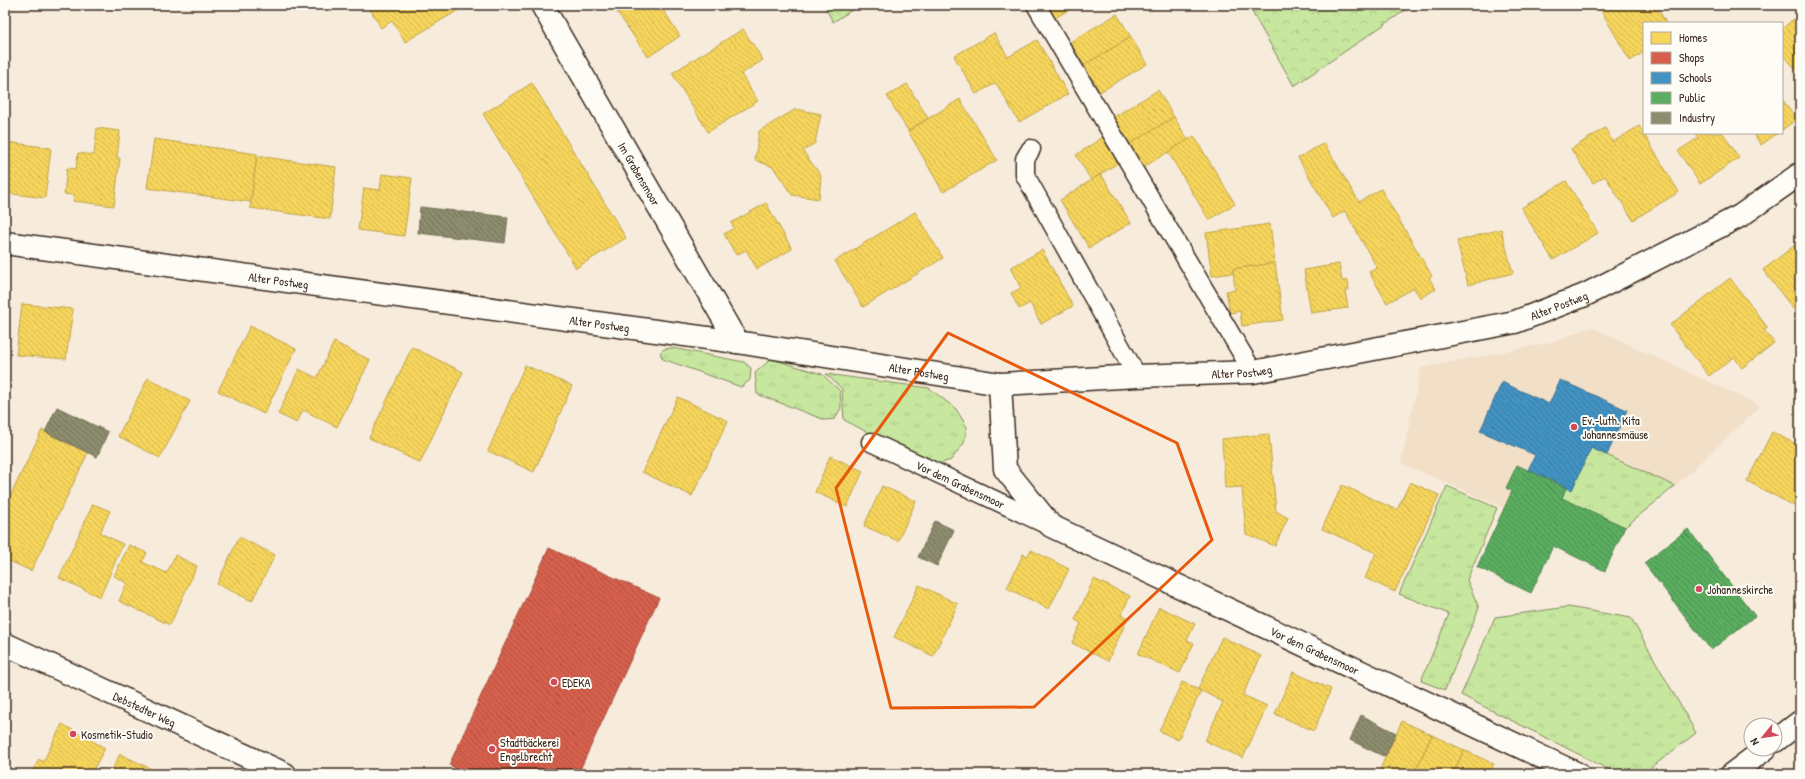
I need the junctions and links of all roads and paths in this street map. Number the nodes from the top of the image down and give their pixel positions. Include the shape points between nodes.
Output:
1 (542, 5) edge
2 (1036, 5) edge
3 (1031, 149) dead end
4 (1800, 174) edge
5 (5, 243) edge
6 (737, 342) junction
7 (1254, 372) junction
8 (1137, 376) junction
9 (1000, 384) junction
10 (871, 442) dead end
11 (1051, 526) junction
12 (5, 644) edge
13 (1800, 722) edge
14 (1783, 735) edge
15 (1754, 757) edge
16 (285, 774) edge
17 (1578, 774) edge
18 (1732, 774) edge

1 - 6 street, Im Grabensmoor
2 - 7 lane
3 - 8 lane via 1025,159 1025,175
4 - 7 street, Alter Postweg via 1740,216 1585,295 1515,322
5 - 6 street, Alter Postweg
6 - 9 street, Alter Postweg
7 - 8 street, Alter Postweg
8 - 9 street, Alter Postweg
9 - 11 street, Vor dem Grabensmoor via 1005,469
10 - 11 lane, Vor dem Grabensmoor
11 - 17 street, Vor dem Grabensmoor
12 - 16 street, Debstedter Weg
13 - 14 street
15 - 18 street

